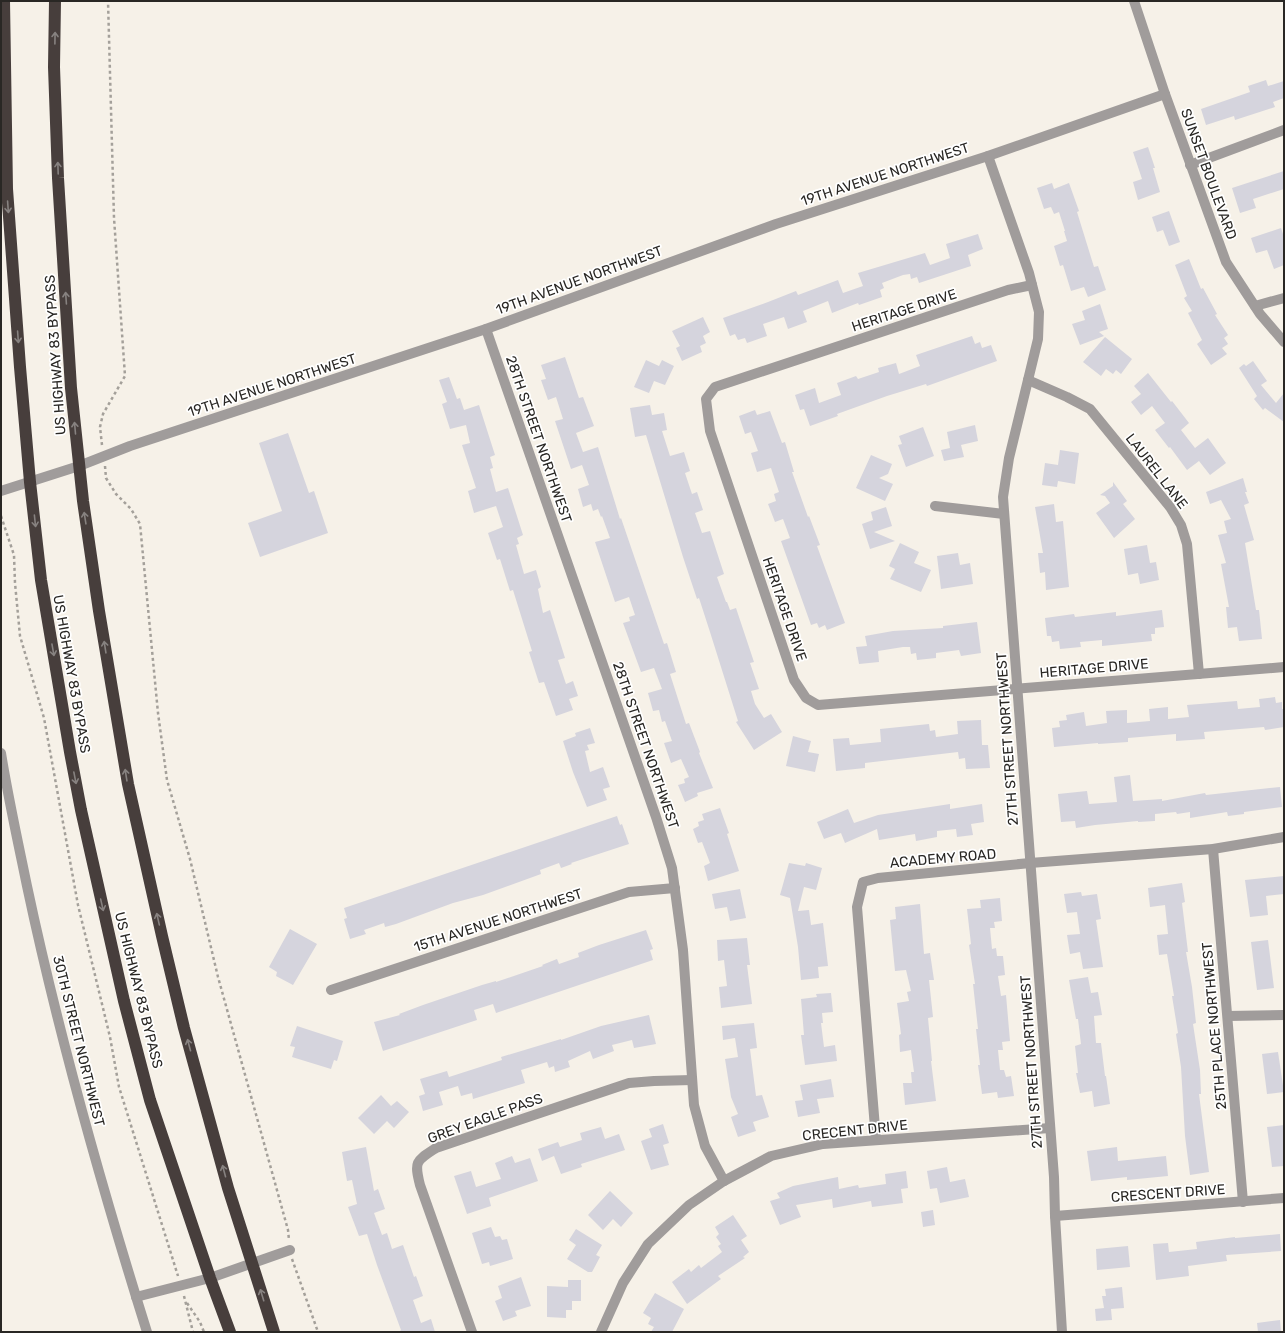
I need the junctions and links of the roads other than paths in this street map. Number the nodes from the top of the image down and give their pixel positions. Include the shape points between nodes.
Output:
1 (4, 1) edge
2 (56, 1) edge
3 (1134, 1) edge
4 (1165, 94) junction
5 (1284, 130) edge
6 (988, 156) junction
7 (1190, 165) junction
8 (1032, 285) junction
9 (1284, 298) edge
10 (1255, 306) junction
11 (486, 329) junction
12 (1284, 342) edge
13 (1028, 380) junction
14 (79, 466) junction
15 (30, 482) junction
16 (1, 491) edge
17 (935, 506) dead end
18 (1004, 514) junction
19 (1284, 667) edge
20 (1199, 674) junction
21 (1017, 689) junction
22 (1, 753) edge
23 (1284, 837) edge
24 (1213, 849) junction
25 (1030, 863) junction
26 (675, 888) junction
27 (331, 990) dead end
28 (1284, 1015) edge
29 (1228, 1016) junction
30 (692, 1080) junction
31 (1050, 1128) junction
32 (876, 1140) junction
33 (724, 1181) junction
34 (1284, 1198) edge
35 (1243, 1202) junction
36 (1055, 1216) junction
37 (290, 1250) road end
38 (252, 1262) junction
39 (210, 1278) junction
40 (136, 1297) junction
41 (147, 1332) edge
42 (230, 1332) edge
43 (274, 1332) edge
44 (472, 1332) edge
45 (601, 1332) edge
46 (1062, 1332) edge

1 -> 15 highway, US HIGHWAY 83 BYPASS via 7,189
14 -> 2 highway, US HIGHWAY 83 BYPASS via 71,388 58,178 54,67
3 - 4 street, SUNSET BOULEVARD
4 - 6 street, 19TH AVENUE NORTHWEST
4 - 7 street, SUNSET BOULEVARD
5 - 7 street
6 - 8 street, 27TH STREET NORTHWEST
6 - 11 street, 19TH AVENUE NORTHWEST via 776,224
7 - 10 street, SUNSET BOULEVARD via 1226,262
8 - 13 street, 27TH STREET NORTHWEST via 1039,312 1038,339
8 - 21 street, HERITAGE DRIVE via 1008,290 715,387 706,399 712,438 794,680 806,698 818,705
9 - 10 street
10 - 12 street, SUNSET BOULEVARD
11 - 14 street, 19TH AVENUE NORTHWEST via 130,446
11 - 26 street, 28TH STREET NORTHWEST via 656,817 672,868
13 - 18 street, 27TH STREET NORTHWEST via 1009,458 1003,497
13 - 20 street, LAUREL LANE via 1090,409 1170,507 1181,525 1187,544
14 - 15 street, 19TH AVENUE NORTHWEST
38 -> 14 highway, US HIGHWAY 83 BYPASS via 228,1188 184,1028 128,784 99,611
15 - 16 street, 19TH AVENUE NORTHWEST
15 -> 39 highway, US HIGHWAY 83 BYPASS via 41,580 70,752 124,1001 150,1100
17 - 18 street
18 - 21 street, 27TH STREET NORTHWEST
19 - 20 street, HERITAGE DRIVE
20 - 21 street, HERITAGE DRIVE
21 - 25 street, 27TH STREET NORTHWEST
22 - 40 street, 30TH STREET NORTHWEST via 65,1050
23 - 24 street, ACADEMY ROAD
24 - 25 street, ACADEMY ROAD
24 - 29 street, 25TH PLACE NORTHWEST
25 - 31 street, 27TH STREET NORTHWEST
25 - 32 street, ACADEMY ROAD via 878,878 863,882 857,907
26 - 27 street, 15TH AVENUE NORTHWEST via 629,892
26 - 30 street, 28TH STREET NORTHWEST via 683,950
28 - 29 street
29 - 35 street, 25TH PLACE NORTHWEST
30 - 33 street, 28TH STREET NORTHWEST via 694,1104 705,1146
30 - 44 street, GREY EAGLE PASS via 629,1083 436,1148 420,1158 416,1168 420,1185
31 - 32 street, CRECENT DRIVE
31 - 36 street, 27TH STREET NORTHWEST
32 - 33 street, CRECENT DRIVE via 823,1144 771,1156
33 - 45 street, CRECENT DRIVE via 689,1205 648,1244 623,1283
34 - 35 street, CRESCENT DRIVE
35 - 36 street, CRESCENT DRIVE
36 - 46 street, 27TH STREET NORTHWEST
37 - 38 street
38 - 39 street
43 -> 38 highway, US HIGHWAY 83 BYPASS
39 - 40 street
39 - 42 highway, US HIGHWAY 83 BYPASS
40 - 41 street, 30TH STREET NORTHWEST

